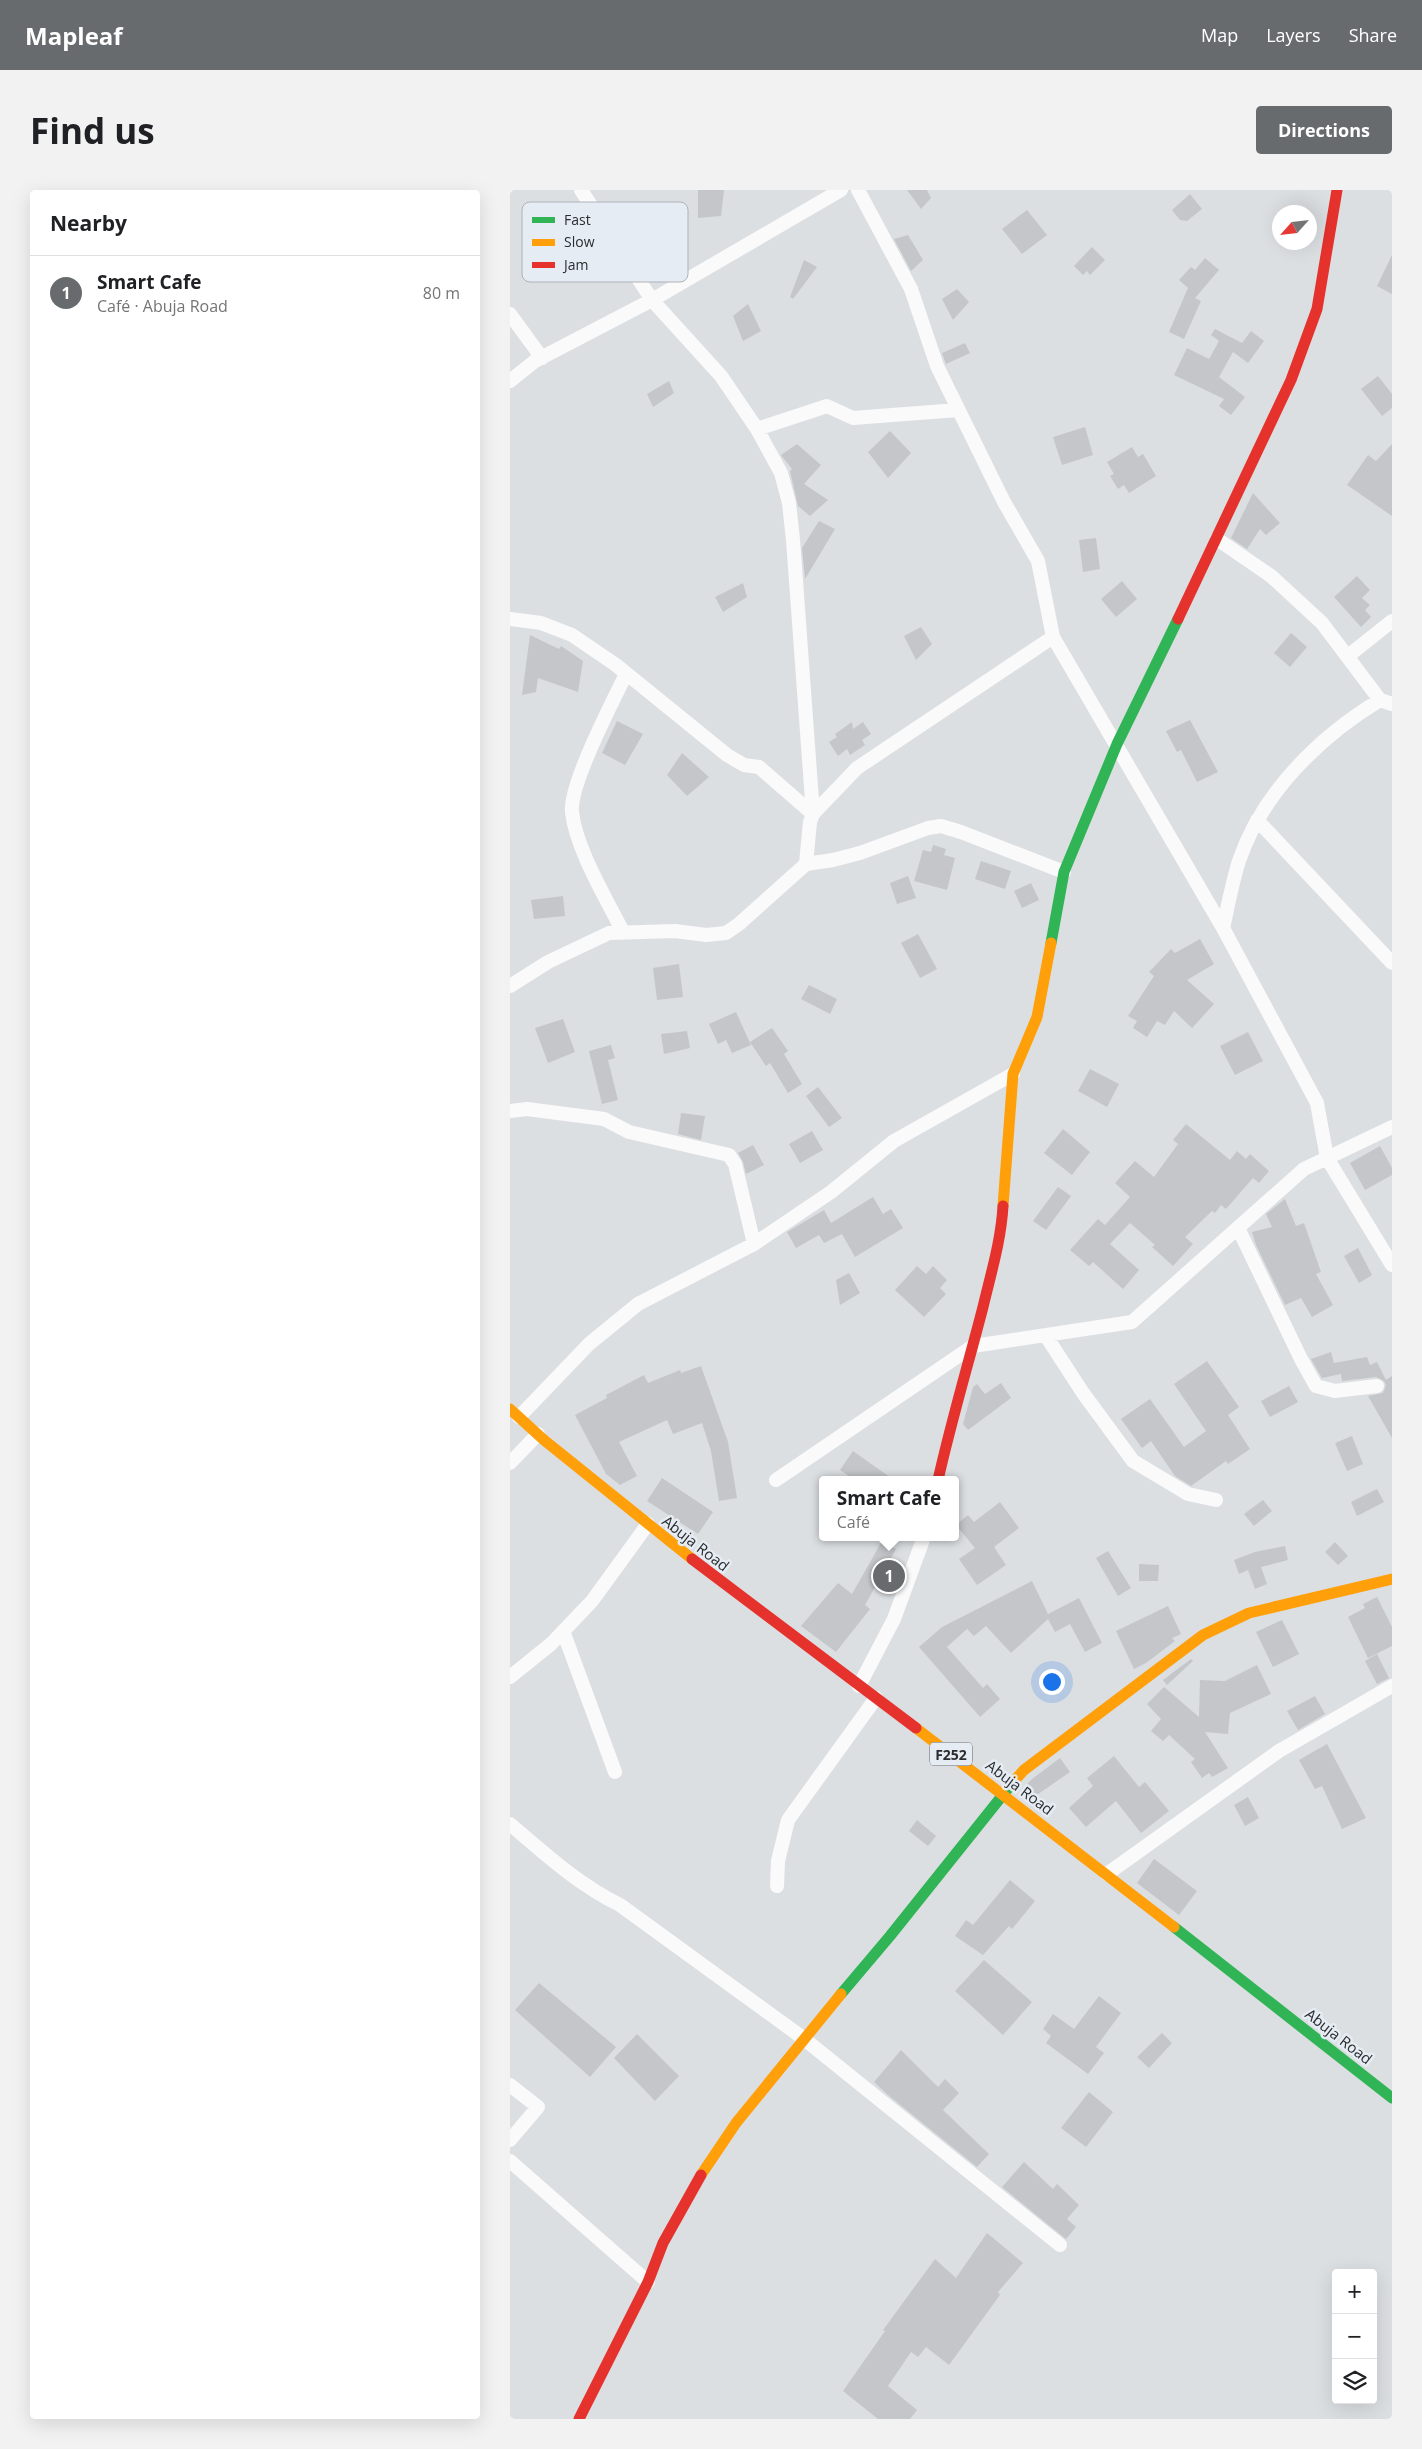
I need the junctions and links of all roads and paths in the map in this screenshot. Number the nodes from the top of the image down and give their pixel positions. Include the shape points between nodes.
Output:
1 (581, 190) edge
2 (841, 190) edge
3 (858, 190) edge
4 (1337, 190) edge
5 (589, 202) edge
6 (688, 279) edge
7 (640, 282) edge
8 (683, 282) edge
9 (652, 300) junction
10 (510, 314) edge
11 (542, 358) junction
12 (510, 381) edge
13 (958, 410) junction
14 (757, 429) junction
15 (1217, 539) junction
16 (510, 619) edge
17 (1392, 621) edge
18 (1053, 637) junction
19 (1348, 656) junction
20 (626, 674) junction
21 (1386, 702) edge
22 (1117, 744) junction
23 (813, 814) junction
24 (1257, 820) junction
25 (806, 864) junction
26 (1064, 872) junction
27 (1223, 928) junction
28 (623, 932) junction
29 (1392, 963) edge
30 (510, 986) edge
31 (1013, 1074) junction
32 (510, 1111) edge
33 (1392, 1127) edge
34 (1328, 1158) junction
35 (1238, 1228) junction
36 (754, 1244) junction
37 (1392, 1264) edge
38 (1046, 1336) junction
39 (973, 1346) junction
40 (1376, 1386) dead end
41 (514, 1413) edge
42 (538, 1434) junction
43 (510, 1463) edge
44 (939, 1476) edge
45 (776, 1480) dead end
46 (1216, 1500) dead end
47 (648, 1524) junction
48 (923, 1541) edge
49 (1392, 1579) edge
50 (563, 1631) junction
51 (510, 1677) edge
52 (858, 1686) junction
53 (1392, 1686) edge
54 (876, 1698) junction
55 (615, 1772) dead end
56 (1003, 1793) junction
57 (510, 1824) edge
58 (1107, 1874) junction
59 (777, 1886) dead end
60 (803, 2038) junction
61 (510, 2085) edge
62 (1392, 2098) edge
63 (510, 2140) edge
64 (510, 2161) edge
65 (1060, 2245) dead end
66 (648, 2282) junction
67 (579, 2419) edge

1 - 5 street
2 - 6 street
3 - 13 street via 910,289 937,366
4 - 15 street via 1317,309 1291,380
7 - 9 street
8 - 9 street
9 - 11 street
9 - 14 street via 721,376
10 - 11 street
11 - 12 street
13 - 14 street via 853,418 827,406
13 - 18 street via 1038,561
14 - 23 street via 781,473 789,502
15 - 19 street via 1271,576 1322,623
15 - 22 street
16 - 20 street via 541,623 572,635
17 - 19 street
18 - 22 street
18 - 23 street via 857,768
19 - 21 street
20 - 23 street via 727,755 744,765 759,767
20 - 28 street via 600,726 578,781 571,811 581,846
21 - 24 street via 1331,736 1293,769
22 - 26 street
22 - 27 street
23 - 25 street
24 - 27 street via 1239,861
24 - 29 street
25 - 26 street via 860,853 941,826
25 - 28 street via 726,933
26 - 31 street via 1037,1017
27 - 34 street via 1317,1103
28 - 30 street via 609,933 548,962
31 - 36 street via 894,1141 831,1192
31 - 39 street via 1001,1235
32 - 36 street via 527,1109 604,1119 629,1132 729,1154 735,1164
33 - 34 street
34 - 35 street via 1304,1169
34 - 37 street
35 - 38 street via 1132,1322
35 - 40 street via 1316,1386 1335,1391
36 - 41 street via 638,1304
38 - 39 street
38 - 46 street via 1132,1461 1188,1494
39 - 44 street
39 - 45 street
41 - 42 street, Abuja Road / F252
42 - 43 street
42 - 47 street, Abuja Road / F252
47 - 50 street via 592,1601
47 - 52 street, Abuja Road / F252
48 - 52 street via 894,1619
49 - 56 street via 1249,1614 1203,1635 1024,1770
50 - 51 street
50 - 55 street
52 - 54 street, Abuja Road / F252
53 - 58 street via 1279,1751
54 - 56 street, Abuja Road / F252
54 - 59 street via 788,1820 778,1861
56 - 58 street, Abuja Road / F252
56 - 60 street via 890,1936
57 - 60 street via 596,1893 620,1905
58 - 62 street, Abuja Road / F252
60 - 65 street
60 - 66 street via 736,2123 692,2187
61 - 63 street via 538,2106
64 - 66 street
66 - 67 street

